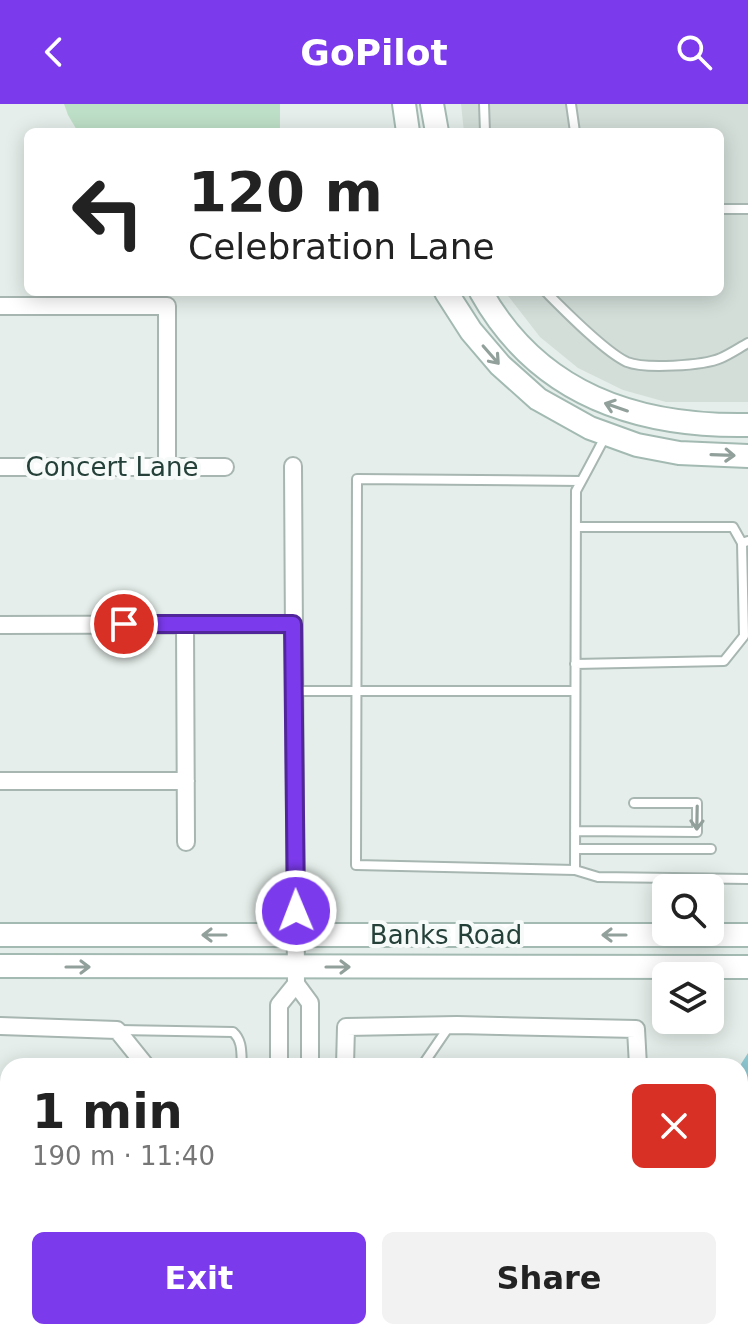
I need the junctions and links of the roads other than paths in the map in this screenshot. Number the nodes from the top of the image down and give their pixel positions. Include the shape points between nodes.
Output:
1 (404, 104) edge
2 (432, 104) edge
3 (484, 104) edge
4 (571, 104) edge
5 (407, 128) edge
6 (436, 128) edge
7 (485, 128) edge
8 (574, 128) edge
9 (724, 209) edge
10 (748, 209) edge
11 (449, 296) edge
12 (483, 296) edge
13 (550, 296) edge
14 (0, 306) edge
15 (748, 343) edge
16 (748, 425) edge
17 (607, 434) junction
18 (748, 456) edge
19 (293, 466) dead end
20 (0, 467) edge
21 (167, 467) junction
22 (225, 467) dead end
23 (581, 481) junction
24 (576, 527) junction
25 (745, 542) edge
26 (185, 624) junction
27 (293, 624) junction
28 (0, 625) edge
29 (575, 664) junction
30 (356, 689) junction
31 (294, 691) junction
32 (575, 691) junction
33 (0, 781) edge
34 (186, 781) junction
35 (634, 803) dead end
36 (575, 831) junction
37 (186, 842) dead end
38 (575, 849) junction
39 (711, 849) dead end
40 (575, 870) junction
41 (748, 879) edge
42 (0, 935) edge
43 (748, 935) edge
44 (296, 936) junction
45 (0, 966) edge
46 (748, 967) edge
47 (296, 975) junction
48 (450, 1025) junction
49 (0, 1026) edge
50 (117, 1030) junction
51 (140, 1058) edge
52 (242, 1058) edge
53 (279, 1058) edge
54 (310, 1058) edge
55 (345, 1058) edge
56 (427, 1058) edge
57 (638, 1058) edge

1 - 5 street
2 - 6 street
3 - 7 lane
4 - 8 lane
9 - 10 lane
11 -> 17 street via 500,365 538,399
16 -> 12 street via 681,423 601,402 557,377 522,348
13 - 15 lane via 629,363 704,364
14 - 21 street via 167,306
17 -> 18 street via 679,453
17 - 23 lane
19 - 27 street
20 - 21 street, Concert Lane
21 - 22 street, Concert Lane
23 - 24 lane
23 - 30 lane via 357,479
24 - 25 lane via 733,527
24 - 29 lane
25 - 29 lane via 744,636 724,661
26 - 27 street
26 - 28 street
26 - 34 street
27 - 31 street
29 - 32 lane
30 - 31 lane
30 - 32 lane
30 - 40 lane via 356,865
31 - 44 street
32 - 36 lane
33 - 34 street
34 - 37 street
35 -> 36 lane via 697,803 697,832
36 - 38 lane
38 - 39 lane
38 - 40 lane
40 - 41 lane via 598,877
44 -> 42 street, Banks Road
43 -> 44 street, Banks Road
44 - 47 street
45 -> 47 street, Banks Road
47 -> 46 street, Banks Road
47 - 53 street via 279,1005
47 - 54 street via 310,1003
48 - 55 street via 346,1027
48 - 56 lane
48 - 57 street via 636,1029
49 - 50 street
50 - 51 street
50 - 52 lane via 233,1032 239,1037

